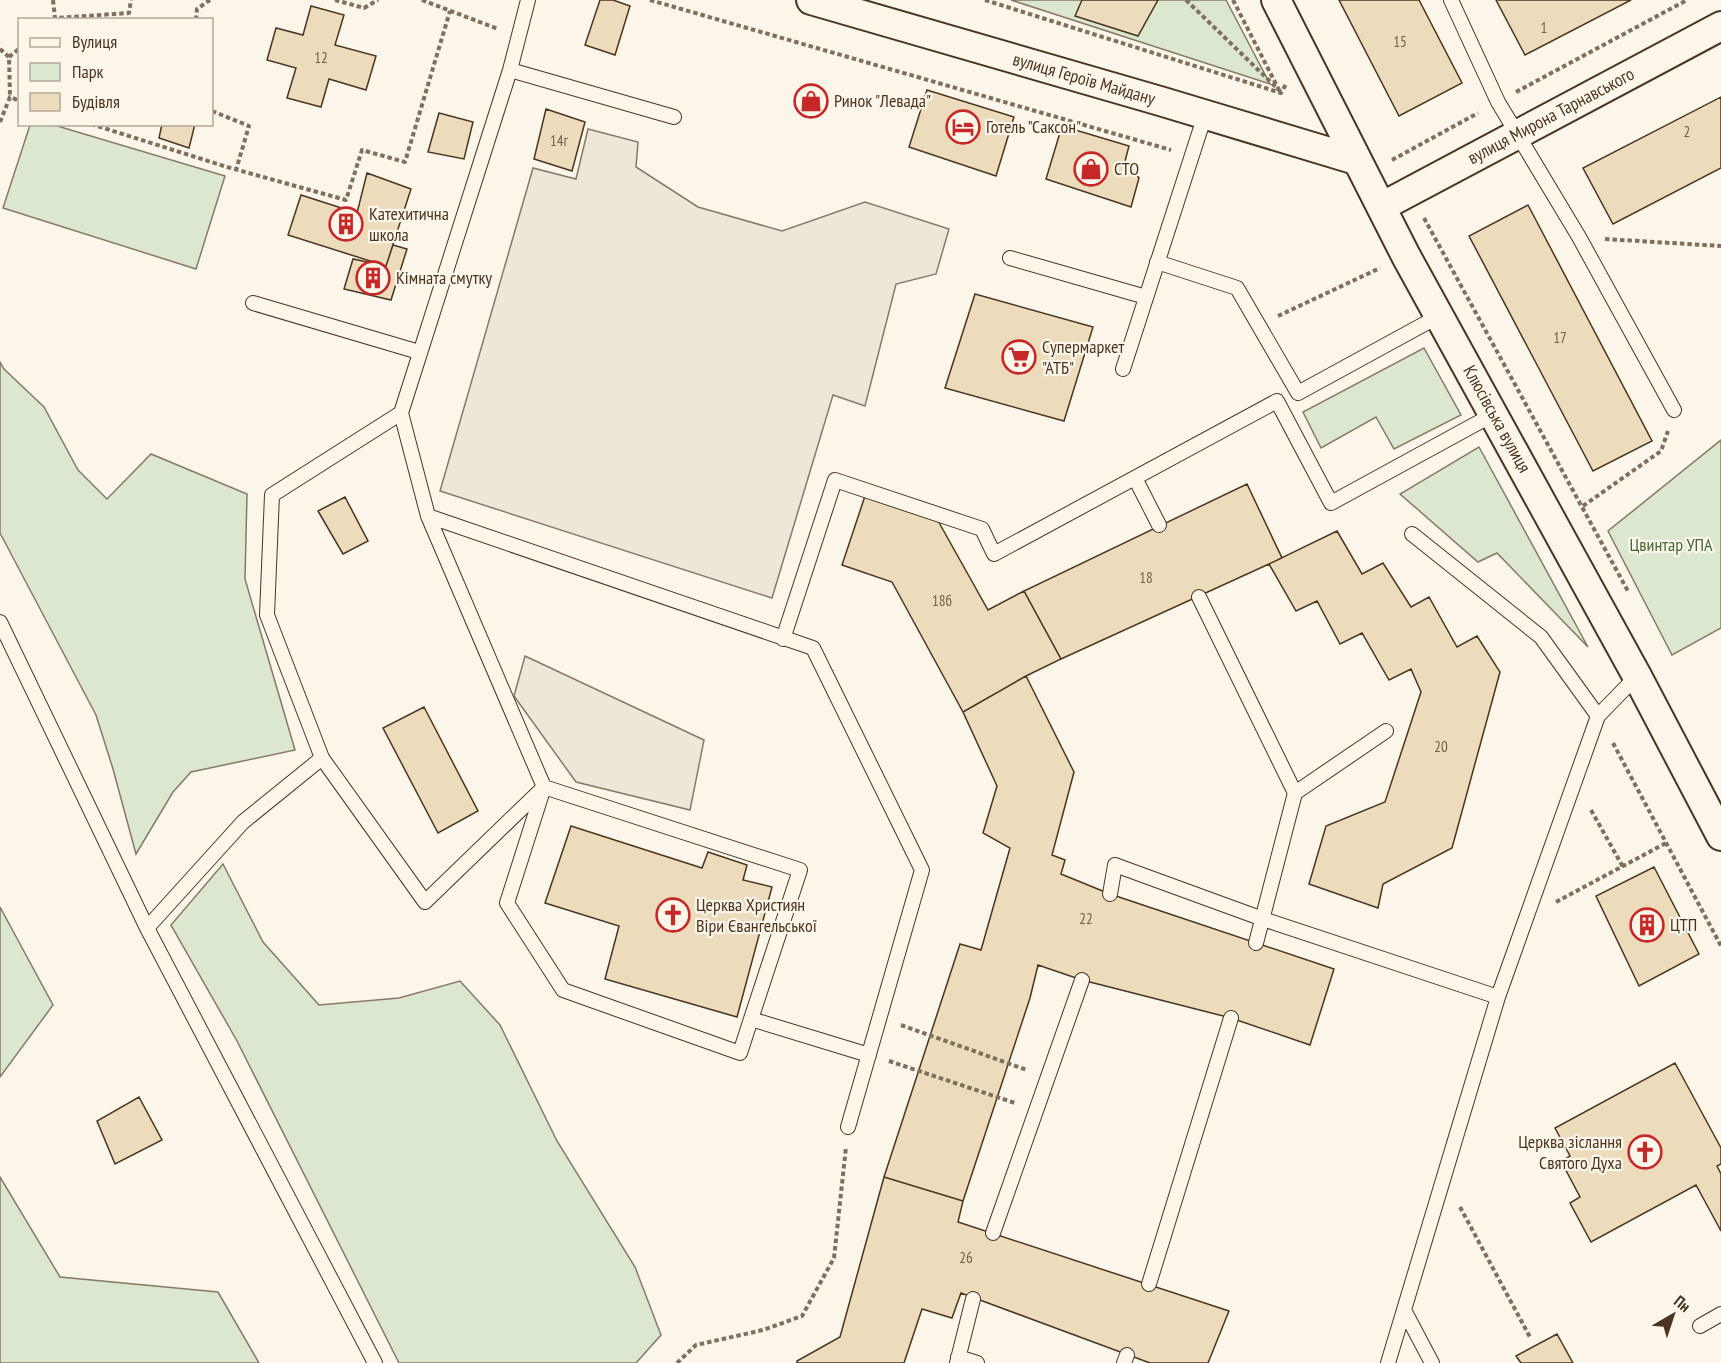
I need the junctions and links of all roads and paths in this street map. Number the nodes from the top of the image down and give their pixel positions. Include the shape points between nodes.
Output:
1 (53, 0) edge
2 (131, 0) edge
3 (210, 0) edge
4 (334, 0) edge
5 (378, 0) edge
6 (422, 0) edge
7 (528, 0) edge
8 (650, 0) edge
9 (811, 0) edge
10 (985, 0) edge
11 (1186, 0) edge
12 (1233, 0) edge
13 (1276, 0) edge
14 (1452, 0) edge
15 (1687, 0) edge
16 (450, 10) junction
17 (54, 18) edge
18 (66, 18) edge
19 (196, 18) edge
20 (1721, 26) edge
21 (519, 36) junction
22 (0, 49) edge
23 (18, 50) edge
24 (1305, 54) junction
25 (9, 57) junction
26 (510, 70) junction
27 (1281, 93) junction
28 (9, 97) junction
29 (18, 100) edge
30 (1498, 102) junction
31 (213, 111) edge
32 (1205, 115) junction
33 (674, 117) dead end
34 (0, 122) edge
35 (97, 126) edge
36 (1516, 135) junction
37 (1386, 150) dead end
38 (1191, 156) junction
39 (1356, 160) junction
40 (1392, 160) junction
41 (236, 170) junction
42 (1412, 190) junction
43 (1381, 207) junction
44 (1579, 237) junction
45 (1437, 240) junction
46 (1721, 246) edge
47 (1406, 256) junction
48 (1010, 258) dead end
49 (1157, 262) junction
50 (1146, 297) junction
51 (253, 303) dead end
52 (1440, 316) junction
53 (1260, 325) junction
54 (419, 352) junction
55 (1123, 369) dead end
56 (1674, 410) joint
57 (401, 413) junction
58 (1494, 414) junction
59 (1135, 478) junction
60 (1583, 506) junction
61 (428, 516) junction
62 (1160, 525) dead end
63 (1412, 534) dead end
64 (1199, 597) dead end
65 (1633, 600) dead end
66 (0, 622) edge
67 (783, 639) junction
68 (1637, 676) junction
69 (1598, 716) junction
70 (1386, 731) dead end
71 (322, 758) junction
72 (544, 788) junction
73 (1294, 793) junction
74 (1591, 810) dead end
75 (1721, 836) edge
76 (1666, 843) junction
77 (1623, 867) junction
78 (1110, 894) dead end
79 (1526, 918) junction
80 (1263, 920) junction
81 (147, 928) junction
82 (1256, 943) dead end
83 (1721, 946) edge
84 (1082, 980) dead end
85 (1498, 997) junction
86 (880, 1018) junction
87 (1231, 1018) dead end
88 (751, 1019) junction
89 (869, 1055) junction
90 (1047, 1078) junction
91 (1036, 1110) junction
92 (849, 1127) joint
93 (1444, 1178) junction
94 (993, 1233) dead end
95 (1149, 1284) dead end
96 (973, 1299) dead end
97 (1404, 1310) junction
98 (1721, 1314) edge
99 (1700, 1326) dead end
100 (1531, 1339) dead end
101 (957, 1360) edge
102 (375, 1363) edge
103 (677, 1363) edge
104 (977, 1363) edge
105 (1388, 1363) edge
106 (1432, 1363) edge

1 - 17 path
2 - 18 path via 129,13
3 - 19 path via 197,9
4 - 5 path via 364,8
6 - 16 path
7 - 21 lane
8 - 38 path
9 - 32 street, вулиця Героїв Майдану
10 - 27 path
11 - 27 path
12 - 27 path
13 - 24 street, Клюсівська вулиця
14 - 30 lane
15 - 30 path
16 - 21 path
16 - 41 path via 405,162 362,150 346,200
20 - 36 street, вулиця Мирона Тарнавського
21 - 26 lane
22 - 25 path
23 - 25 path
24 - 27 path
24 - 39 street, Клюсівська вулиця
25 - 28 path
26 - 33 lane
26 - 54 lane
28 - 29 path
28 - 34 path
30 - 36 lane
30 - 40 path
31 - 41 path via 249,126
32 - 38 lane
32 - 39 street, вулиця Героїв Майдану
35 - 41 path
36 - 42 street, вулиця Мирона Тарнавського
36 - 44 lane
37 - 40 path
38 - 49 lane
39 - 43 street, Клюсівська вулиця
40 - 42 path
42 - 43 street, вулиця Мирона Тарнавського
42 - 45 path
43 - 47 street, Клюсівська вулиця
44 - 46 path
44 - 56 lane
45 - 47 path
45 - 60 path
47 - 52 street, Клюсівська вулиця
47 - 53 path
48 - 50 lane
49 - 50 lane
49 - 53 lane via 1237,288
50 - 55 lane
51 - 54 lane
52 - 53 lane via 1298,393
52 - 58 street, Клюсівська вулиця
54 - 57 lane
56 - 60 path via 1661,451
57 - 61 lane
57 - 71 lane via 272,495 267,615
58 - 59 lane via 1331,503 1277,401
58 - 68 street, Клюсівська вулиця
59 - 62 lane
59 - 67 lane via 994,554 982,529 835,480
60 - 65 path
61 - 67 lane
61 - 72 lane
63 - 69 lane via 1541,637
64 - 73 lane
66 - 81 lane
67 - 86 lane via 813,648 922,870
68 - 69 lane
68 - 75 street, Клюсівська вулиця
69 - 76 path
69 - 79 lane
70 - 73 lane
71 - 72 lane via 425,902
71 - 81 lane via 243,822
72 - 88 lane via 800,870
72 - 88 lane via 507,903 563,990 740,1053
73 - 80 lane
74 - 77 path
76 - 77 path
76 - 83 path
77 - 79 path
78 - 80 lane via 1115,866
79 - 85 lane
80 - 82 lane
80 - 85 lane
81 - 102 lane
84 - 90 lane
85 - 93 lane
86 - 89 lane
86 - 90 path
87 - 95 lane
88 - 89 lane
89 - 91 path
89 - 92 lane
90 - 91 lane
91 - 94 lane
92 - 103 path via 834,1258 802,1316 763,1330 696,1345
93 - 97 lane
93 - 100 path
96 - 101 lane
97 - 105 lane
97 - 106 lane
98 - 99 lane
101 - 104 lane

